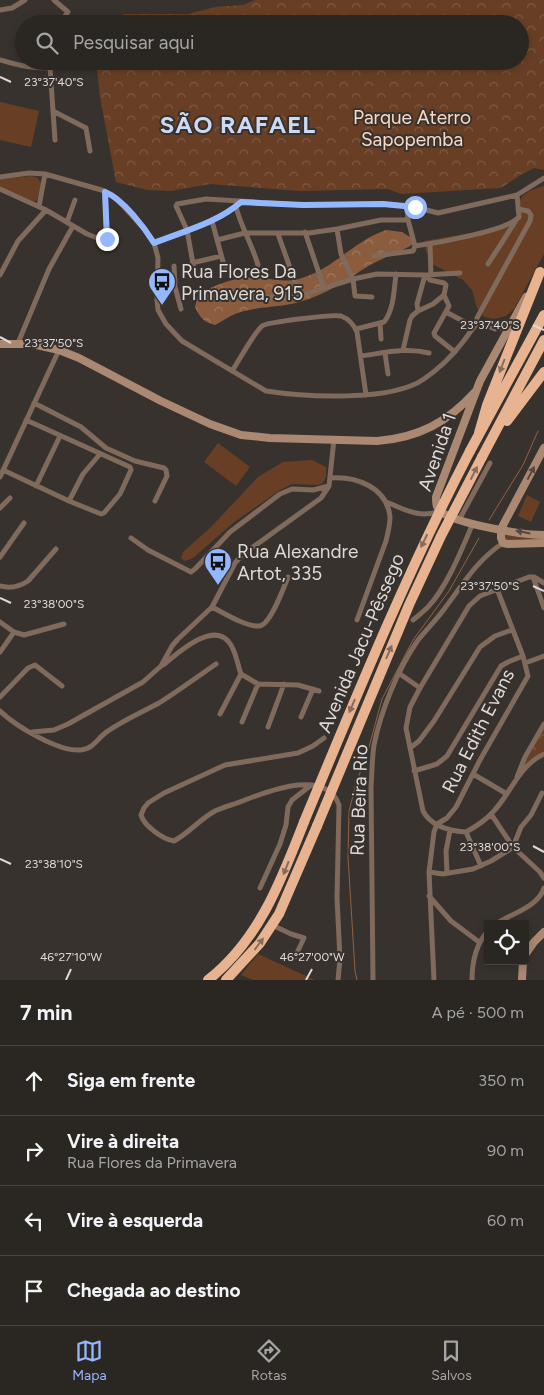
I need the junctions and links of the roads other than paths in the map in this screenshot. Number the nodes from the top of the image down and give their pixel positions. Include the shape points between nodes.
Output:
1 (25, 0) edge
2 (54, 0) edge
3 (0, 12) edge
4 (66, 15) edge
5 (0, 60) edge
6 (15, 64) edge
7 (50, 70) edge
8 (53, 111) junction
9 (55, 140) dead end
10 (90, 151) dead end
11 (44, 174) junction
12 (0, 177) edge
13 (544, 178) edge
14 (0, 189) edge
15 (105, 192) junction
16 (517, 195) junction
17 (75, 200) dead end
18 (241, 202) junction
19 (39, 206) junction
20 (407, 206) junction
21 (236, 207) junction
22 (46, 210) junction
23 (518, 210) junction
24 (408, 220) junction
25 (212, 221) junction
26 (67, 222) junction
27 (515, 222) junction
28 (73, 226) junction
29 (337, 229) junction
30 (187, 230) junction
31 (305, 232) junction
32 (245, 233) junction
33 (278, 234) junction
34 (217, 240) junction
35 (154, 243) junction
36 (430, 244) junction
37 (415, 246) junction
38 (221, 256) junction
39 (374, 256) dead end
40 (192, 263) junction
41 (488, 264) dead end
42 (258, 265) dead end
43 (174, 266) dead end
44 (542, 268) edge
45 (225, 270) dead end
46 (460, 272) dead end
47 (195, 274) dead end
48 (396, 274) junction
49 (0, 275) edge
50 (425, 275) junction
51 (431, 275) junction
52 (353, 278) junction
53 (158, 286) junction
54 (175, 288) junction
55 (324, 288) junction
56 (444, 295) junction
57 (300, 296) junction
58 (372, 297) dead end
59 (257, 298) dead end
60 (181, 309) dead end
61 (418, 311) junction
62 (446, 312) junction
63 (544, 315) edge
64 (380, 323) junction
65 (511, 325) junction
66 (475, 326) junction
67 (356, 329) junction
68 (495, 329) junction
69 (381, 339) dead end
70 (544, 340) edge
71 (18, 343) junction
72 (0, 344) edge
73 (501, 344) junction
74 (59, 350) junction
75 (403, 350) junction
76 (455, 352) junction
77 (385, 353) junction
78 (429, 354) dead end
79 (361, 356) junction
80 (232, 372) junction
81 (544, 372) edge
82 (388, 374) dead end
83 (475, 392) junction
84 (366, 395) junction
85 (34, 403) junction
86 (454, 413) junction
87 (465, 418) junction
88 (26, 420) junction
89 (479, 433) junction
90 (60, 436) junction
91 (334, 439) junction
92 (491, 442) junction
93 (106, 448) junction
94 (544, 448) edge
95 (101, 455) junction
96 (486, 460) junction
97 (1, 474) edge
98 (330, 478) junction
99 (36, 486) junction
100 (329, 486) junction
101 (10, 498) dead end
102 (69, 501) junction
103 (155, 501) dead end
104 (386, 502) junction
105 (0, 508) edge
106 (440, 511) junction
107 (459, 520) junction
108 (24, 523) dead end
109 (473, 523) junction
110 (502, 529) junction
111 (544, 535) edge
112 (131, 538) dead end
113 (544, 543) edge
114 (503, 544) junction
115 (56, 549) dead end
116 (0, 557) edge
117 (288, 577) dead end
118 (533, 577) junction
119 (544, 583) edge
120 (0, 586) edge
121 (497, 588) junction
122 (212, 607) junction
123 (544, 608) edge
124 (357, 620) dead end
125 (413, 620) dead end
126 (0, 622) edge
127 (64, 624) dead end
128 (512, 630) junction
129 (14, 632) junction
130 (0, 652) edge
131 (523, 656) junction
132 (544, 656) edge
133 (525, 663) junction
134 (216, 664) dead end
135 (161, 666) junction
136 (241, 674) junction
137 (400, 674) junction
138 (258, 684) junction
139 (284, 684) junction
140 (62, 686) dead end
141 (420, 688) junction
142 (0, 697) edge
143 (0, 711) edge
144 (220, 714) dead end
145 (301, 717) dead end
146 (242, 722) dead end
147 (544, 724) edge
148 (268, 727) dead end
149 (32, 732) junction
150 (324, 738) dead end
151 (410, 748) junction
152 (544, 754) edge
153 (414, 772) junction
154 (473, 774) junction
155 (516, 778) junction
156 (310, 786) junction
157 (542, 793) dead end
158 (507, 794) junction
159 (491, 814) junction
160 (437, 824) junction
161 (450, 830) junction
162 (466, 832) junction
163 (513, 846) junction
164 (480, 866) junction
165 (429, 872) junction
166 (447, 873) junction
167 (544, 878) edge
168 (260, 888) dead end
169 (544, 888) edge
170 (429, 896) junction
171 (503, 920) edge
172 (272, 925) junction
173 (544, 932) edge
174 (484, 936) edge
175 (480, 942) junction
176 (529, 949) edge
177 (296, 957) dead end
178 (523, 965) edge
179 (208, 980) edge
180 (226, 980) edge
181 (338, 980) edge
182 (373, 980) edge
183 (428, 980) edge
184 (434, 980) edge
185 (472, 980) edge
186 (522, 980) edge

1 - 3 street
2 - 4 street via 68,12
5 - 6 street
7 - 8 street
8 - 9 street
8 - 10 street via 86,128
11 - 12 street
11 - 15 street
11 - 19 street
13 - 16 street
14 - 19 street
15 - 28 street via 107,240 98,239
15 - 35 street via 116,198
16 - 20 street via 438,212
16 - 23 street
17 - 26 street
18 - 20 street
18 - 21 street
18 - 30 street via 206,199 177,204
19 - 22 street
20 - 24 street
21 - 25 street
21 - 32 street
22 - 26 street
22 - 49 street via 18,241
23 - 27 street via 519,217
23 - 66 street via 528,211 530,221
24 - 29 street via 382,220
24 - 37 street
25 - 30 street
25 - 34 street
26 - 28 street
27 - 36 street
27 - 41 street
28 - 71 street via 49,270
29 - 31 street
29 - 52 street via 341,254
30 - 35 street
30 - 40 street
31 - 33 street
31 - 55 street
32 - 33 street
32 - 34 street
32 - 42 street
33 - 57 street
34 - 38 street
35 - 53 street via 158,258
36 - 37 street
36 - 51 street
37 - 39 street via 411,252
38 - 40 street
38 - 45 street
40 - 47 street
43 - 54 street
44 - 65 main road, Avenida 1
44 -> 89 highway via 499,372
46 - 51 street
48 - 50 street
48 - 52 street
48 - 64 street via 387,318
50 - 51 street
50 - 56 street via 446,285
50 - 61 street via 416,304
52 - 55 street
52 - 58 street via 355,296
53 - 54 street
53 - 80 street via 158,310 174,334
54 - 60 street
55 - 57 street
56 - 61 street
56 - 62 street via 450,304
57 - 59 street
61 - 75 street via 410,320
62 - 66 street
62 - 76 street via 434,333
63 - 89 highway, Avenida Jacu-Pêssego
64 - 67 street
64 - 69 street
65 - 68 street
65 - 73 main road, Avenida 1
66 - 68 street via 484,324
66 - 76 street
67 - 79 street
67 - 80 street via 347,319 337,315 267,324 258,331
68 - 73 street
70 - 92 highway, Avenida Jacu-Pêssego
71 - 72 main road
71 - 74 main road
73 - 83 main road, Avenida 1
74 - 85 street
74 - 91 main road via 229,431 254,437
75 - 77 street
75 - 78 street
76 - 84 street via 414,385
77 - 79 street
77 - 82 street
79 - 84 street
80 - 84 street via 266,391
81 - 92 highway
83 - 86 main road
83 - 87 main road, Avenida 1
85 - 88 street
85 - 93 street via 80,427
86 - 87 main road
86 - 91 main road via 427,429 404,437 390,440
87 - 106 main road, Avenida 1 via 436,497
88 - 90 street
88 - 97 street
89 -> 179 highway, Avenida Jacu-Pêssego, bridge via 389,618 282,877 258,924
90 - 95 street
90 - 99 street
91 - 98 street
92 - 96 highway, Avenida Jacu-Pêssego
93 - 95 street
93 - 103 street via 166,470 167,476
110 -> 94 main road
95 - 102 street via 83,474
95 - 102 street via 131,468 118,497 103,514
96 - 107 street
172 -> 96 highway, Avenida Jacu-Pêssego, bridge via 288,894 409,605 441,536
97 - 99 street
98 - 100 street
98 - 104 street via 366,484
99 - 102 street
100 - 112 street via 313,490 292,489 280,494 230,532 191,572
100 - 122 street via 312,506 242,555
101 - 105 street
104 - 106 street via 418,514
104 - 124 street via 389,528
106 - 107 main road, Avenida 1
107 - 109 main road, Avenida 1
108 - 116 street
109 - 110 main road, Avenida 1
109 - 125 street via 456,562 434,599
111 -> 110 main road, Avenida 1
110 - 114 main road
113 - 114 main road
114 - 137 street, Rua Beira Rio via 491,551 467,576 419,640
115 - 120 street via 22,584 7,588
117 - 122 street via 262,626 238,620
118 - 119 street
118 - 121 street
118 - 123 street
121 - 128 street, Rua Edith Evans
121 - 141 street via 486,592 469,606
122 - 135 street via 178,639
126 - 129 street
127 - 129 street via 24,635
128 - 131 street, Rua Edith Evans
128 - 151 street via 495,636 480,647 434,721
129 - 130 street
131 - 133 street, Rua Edith Evans
131 - 153 street via 508,662 496,673 447,756 438,764
132 - 133 street
133 - 154 street, Rua Edith Evans via 527,678
134 - 149 street via 160,702 110,730 87,748 66,748
135 - 136 street via 185,648 214,634 231,644
135 - 149 street via 143,682 68,724 54,730
136 - 138 street
136 - 144 street
137 - 141 street
137 - 182 street, Rua Beira Rio via 382,714 372,757
138 - 139 street
138 - 146 street
139 - 145 street via 316,690
139 - 148 street
140 - 142 street via 35,665 28,668
141 - 151 street via 407,715
143 - 149 street
147 - 155 street via 524,757
150 - 156 street via 298,754 225,765 148,803 141,815 145,823 174,841 216,811 275,789
151 - 153 street
152 - 155 street via 534,759
153 - 160 street via 426,817
154 - 158 street
154 - 160 street, Rua Edith Evans via 453,811
155 - 158 street
156 - 168 street via 288,807 280,844
156 - 181 street via 327,789 337,800 339,808
157 - 163 street
158 - 159 street
159 - 162 street
159 - 163 street
160 - 161 street
160 - 165 street
161 - 162 street
161 - 166 street via 446,851
162 - 164 street
163 - 164 street
163 - 167 street
164 - 166 street
165 - 166 street
165 - 170 street
169 - 171 street via 533,904
170 - 175 street via 450,921
170 - 184 street
172 - 177 street via 304,938
180 -> 172 highway, Avenida Jacu-Pêssego via 253,952
173 - 176 main road
174 - 175 street
175 - 185 street
178 - 186 main road
183 - 184 street

